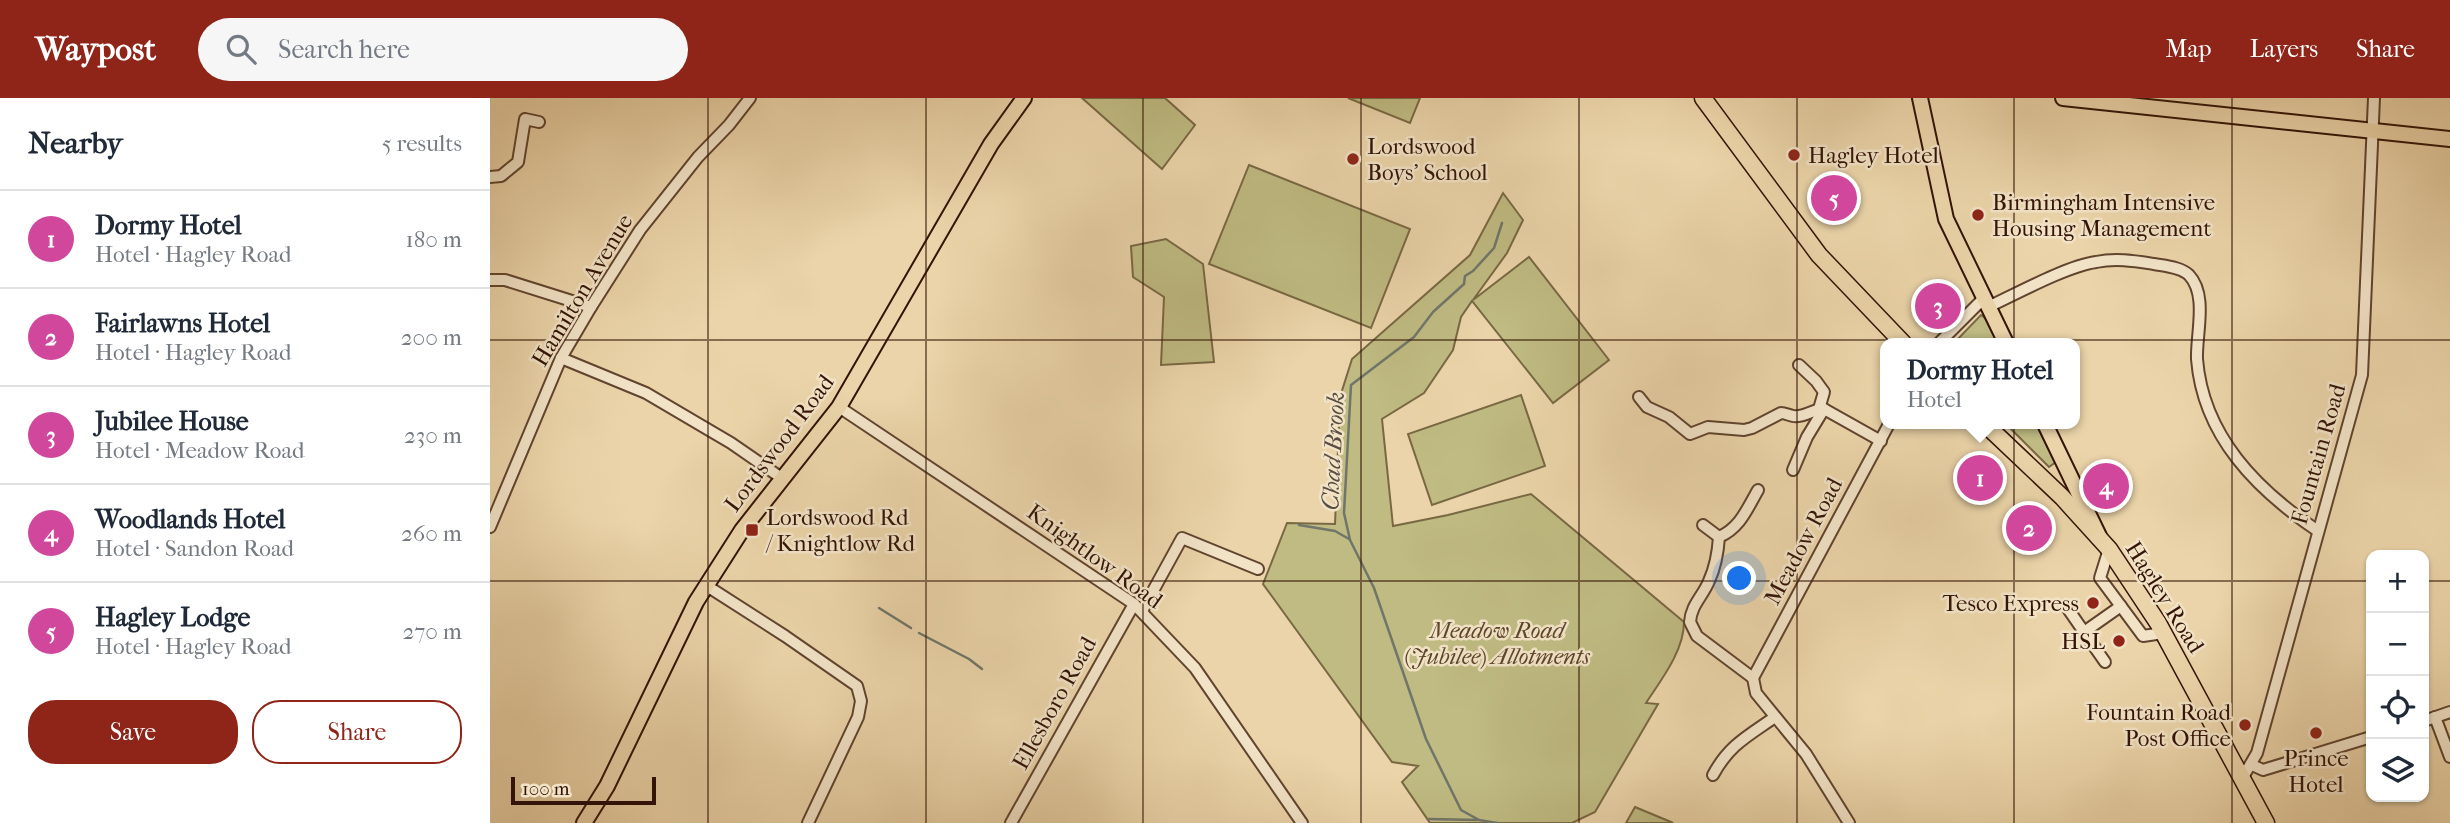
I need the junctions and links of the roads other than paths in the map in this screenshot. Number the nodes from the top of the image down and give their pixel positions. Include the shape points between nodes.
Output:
1 (750, 98) edge
2 (1024, 98) edge
3 (1703, 98) edge
4 (1920, 98) edge
5 (2063, 98) edge
6 (2374, 98) edge
7 (539, 122) dead end
8 (2372, 131) junction
9 (2450, 139) edge
10 (490, 177) edge
11 (490, 280) edge
12 (1986, 303) junction
13 (591, 307) junction
14 (1898, 338) edge
15 (1946, 338) edge
16 (2004, 338) edge
17 (561, 358) junction
18 (1799, 365) dead end
19 (1639, 397) dead end
20 (839, 407) junction
21 (1821, 409) junction
22 (1887, 429) edge
23 (1990, 429) edge
24 (2048, 429) edge
25 (1881, 441) junction
26 (2066, 465) junction
27 (1793, 470) dead end
28 (783, 479) junction
29 (1758, 490) dead end
30 (2062, 497) junction
31 (1703, 525) dead end
32 (490, 527) edge
33 (2318, 531) junction
34 (1719, 537) junction
35 (2104, 543) junction
36 (1258, 569) dead end
37 (707, 586) junction
38 (2066, 606) dead end
39 (2121, 606) junction
40 (1138, 608) junction
41 (2084, 632) junction
42 (2163, 633) junction
43 (2105, 662) dead end
44 (1753, 678) junction
45 (2450, 712) edge
46 (1775, 717) junction
47 (2435, 717) junction
48 (2429, 719) edge
49 (2366, 739) edge
50 (2450, 757) edge
51 (2247, 771) junction
52 (1713, 775) dead end
53 (584, 823) edge
54 (808, 823) edge
55 (1012, 823) edge
56 (1302, 823) edge
57 (1849, 823) edge
58 (2266, 823) edge

1 - 13 street, Hamilton Avenue via 640,230
2 - 20 main road, Lordswood Road via 991,144
3 - 14 highway via 1819,255
4 - 12 main road via 1946,219
5 - 8 main road
6 - 8 street, Fountain Road
7 - 10 street via 525,119 518,162 501,176
8 - 9 main road
8 - 33 street, Fountain Road via 2362,375
11 - 13 street via 505,280
12 - 15 street
12 - 16 main road
12 - 33 street via 2095,262 2125,260 2165,266 2190,276 2198,296 2197,360 2202,389 2228,447 2264,490
13 - 17 street, Hamilton Avenue
17 - 28 street via 646,393
17 - 32 street, Hamilton Avenue
18 - 21 street via 1824,392
19 - 21 street via 1690,434 1708,426 1744,430 1780,412 1802,416
20 - 28 main road, Lordswood Road
20 - 40 street, Knightlow Road
21 - 25 street
21 - 27 street
22 - 25 street, Meadow Road
23 - 30 highway, Hagley Road
24 - 26 main road
25 - 44 street, Meadow Road
26 - 30 main road
26 - 35 main road
28 - 37 main road, Lordswood Road via 742,530
29 - 34 street via 1738,525
30 - 35 highway, Hagley Road
31 - 34 street
33 - 51 street, Fountain Road via 2257,753
34 - 44 street via 1709,583 1693,606 1689,622 1698,636
35 - 39 street via 2100,578
35 - 42 highway, Hagley Road
36 - 40 street, Ellesboro Road via 1184,533
37 - 53 main road, Lordswood Road
37 - 54 street via 857,686 858,717
38 - 41 street
39 - 41 street
39 - 42 street via 2143,636
40 - 55 street, Ellesboro Road
40 - 56 street, Knightlow Road via 1195,668
41 - 43 street
42 - 51 highway, Hagley Road
44 - 46 street via 1756,693
45 - 47 street
46 - 52 street via 1739,741
46 - 57 street via 1806,754
47 - 48 street
47 - 50 street
49 - 51 street
51 - 58 highway, Hagley Road

